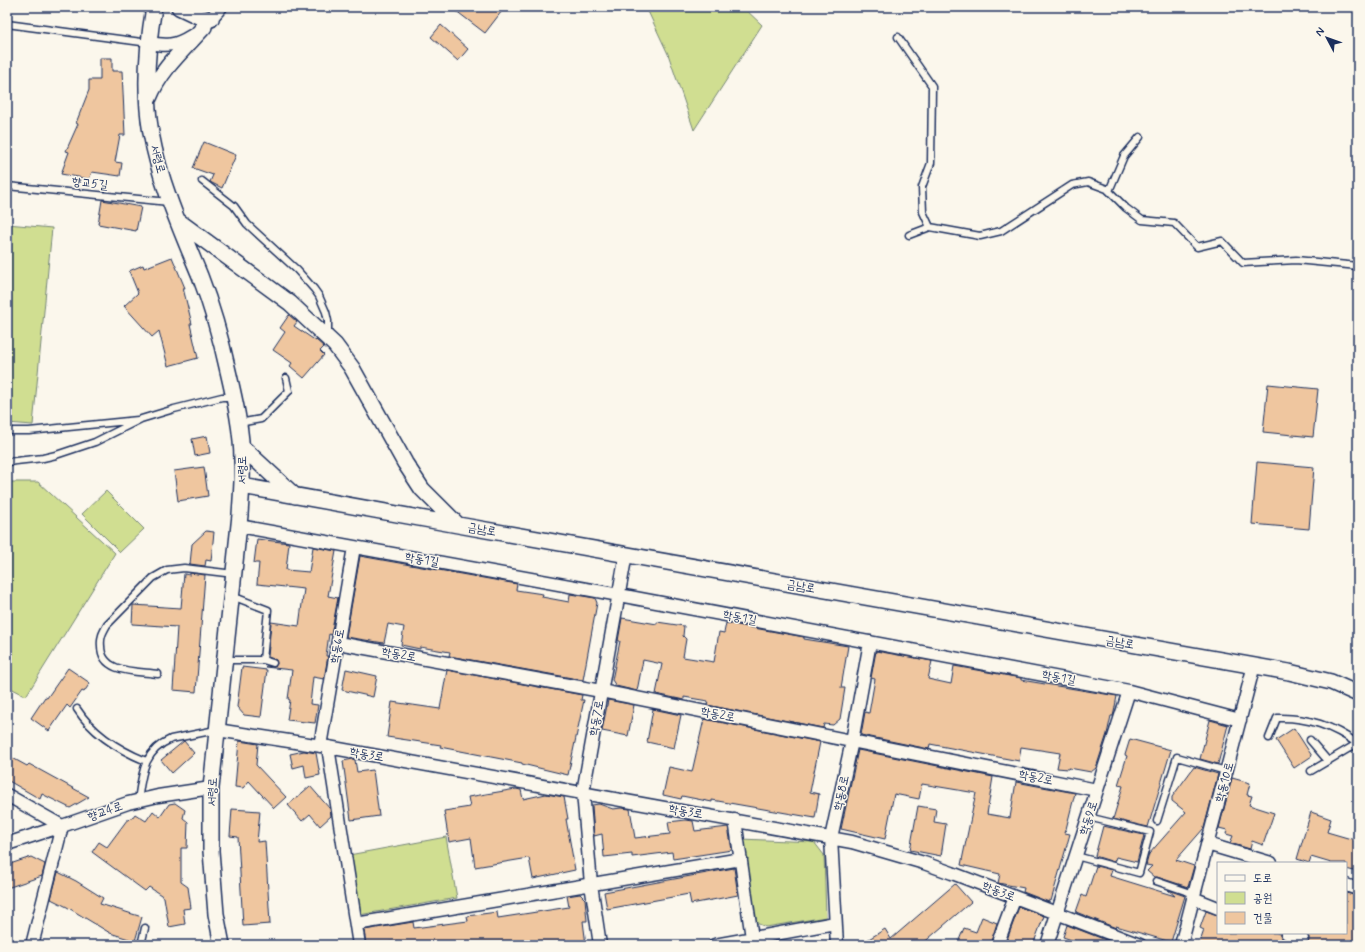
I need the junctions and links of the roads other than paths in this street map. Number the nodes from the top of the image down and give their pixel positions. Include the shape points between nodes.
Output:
1 (154, 7) edge
2 (179, 7) edge
3 (221, 7) edge
4 (207, 23) junction
5 (7, 24) edge
6 (898, 37) dead end
7 (149, 43) junction
8 (148, 107) junction
9 (1140, 137) dead end
10 (202, 181) dead end
11 (7, 186) edge
12 (1109, 191) junction
13 (171, 203) junction
14 (177, 220) junction
15 (930, 227) junction
16 (910, 236) dead end
17 (1358, 266) edge
18 (328, 338) junction
19 (286, 378) dead end
20 (234, 397) junction
21 (141, 419) junction
22 (239, 423) junction
23 (7, 431) edge
24 (242, 447) junction
25 (7, 462) edge
26 (242, 486) junction
27 (296, 496) junction
28 (458, 525) junction
29 (239, 526) junction
30 (354, 547) junction
31 (626, 554) junction
32 (234, 574) junction
33 (619, 595) junction
34 (232, 596) junction
35 (870, 642) junction
36 (338, 644) junction
37 (225, 660) junction
38 (262, 660) junction
39 (273, 663) dead end
40 (1254, 665) junction
41 (158, 674) dead end
42 (601, 691) junction
43 (1129, 691) junction
44 (1358, 694) edge
45 (77, 709) dead end
46 (1240, 720) junction
47 (217, 730) junction
48 (1269, 738) dead end
49 (1310, 740) dead end
50 (852, 741) junction
51 (1358, 744) edge
52 (324, 746) junction
53 (146, 761) junction
54 (1328, 761) junction
55 (1226, 771) junction
56 (1311, 771) dead end
57 (211, 788) junction
58 (1097, 790) junction
59 (582, 792) junction
60 (7, 795) edge
61 (138, 801) junction
62 (1088, 816) junction
63 (735, 820) junction
64 (1157, 821) dead end
65 (62, 826) junction
66 (831, 838) junction
67 (7, 844) edge
68 (1207, 844) junction
69 (1076, 856) junction
70 (740, 859) junction
71 (1268, 862) edge
72 (1156, 881) dead end
73 (590, 884) junction
74 (1347, 885) edge
75 (1358, 889) edge
76 (1194, 896) junction
77 (1015, 897) junction
78 (1217, 908) edge
79 (1057, 913) junction
80 (835, 923) junction
81 (356, 924) junction
82 (145, 928) dead end
83 (1290, 934) edge
84 (752, 938) junction
85 (1302, 938) dead end
86 (32, 945) edge
87 (141, 945) edge
88 (222, 945) edge
89 (359, 945) edge
90 (600, 945) edge
91 (715, 945) edge
92 (837, 945) edge
93 (997, 945) edge
94 (1047, 945) edge
95 (1140, 945) edge
96 (1181, 945) edge

1 - 7 street, 서령로
2 - 4 street
3 - 4 street
4 - 7 street via 179,43
4 - 8 street via 161,76 151,94
5 - 7 lane
6 - 15 lane via 932,86 931,163 922,187 923,212
7 - 8 street, 서령로
8 - 13 street, 서령로 via 151,134
9 - 12 lane via 1124,156
10 - 18 lane via 234,206 247,224 314,289 326,312
11 - 13 lane, 향교5길
12 - 15 lane via 1088,182 1072,185 1001,231 980,236
12 - 17 lane via 1142,220 1174,223 1197,247 1222,242 1243,263 1296,260
13 - 14 street, 서령로
14 - 18 street via 290,303
14 - 20 street, 서령로 via 209,301
15 - 16 lane
18 - 28 street via 352,368 422,489
19 - 22 lane via 289,391 261,419
20 - 21 lane via 222,397
20 - 22 street, 서령로
21 - 23 lane
21 - 25 lane via 112,435 82,447 43,458
22 - 24 street, 서령로
24 - 26 street, 서령로
24 - 27 street
26 - 27 street, 금남로
26 - 29 street, 서령로
27 - 28 street, 금남로
28 - 31 street, 금남로
29 - 30 street, 학동1길
29 - 32 street, 서령로
30 - 33 street, 학동1길
30 - 36 street, 학동6로
31 - 33 street, 학동7로
31 - 40 street, 금남로
32 - 34 street, 서령로
32 - 41 lane via 184,568 167,570 153,578 107,625 100,640 102,655 107,663 118,669
33 - 35 street, 학동1길
33 - 42 street, 학동7로
34 - 37 street, 서령로
34 - 38 lane via 268,610
35 - 43 street, 학동1길
35 - 50 street, 학동8로
36 - 42 street, 학동2로
36 - 52 street, 학동6로
37 - 38 lane
37 - 47 street, 서령로
38 - 39 lane
40 - 44 street, 금남로 via 1317,678
40 - 46 street, 학동10로
42 - 50 street, 학동2로
42 - 59 street, 학동7로
43 - 46 street, 학동1길
43 - 58 street, 학동9로
45 - 53 lane via 89,725 106,739
46 - 55 street, 학동10로
47 - 52 street, 학동3로
47 - 53 lane via 165,742
47 - 57 street, 서령로
48 - 51 lane via 1278,718 1294,718 1326,726
49 - 54 lane
50 - 58 street, 학동2로
50 - 66 street, 학동8로
51 - 54 lane
52 - 59 street, 학동3로
52 - 81 street, 학동6로
53 - 61 lane
54 - 56 lane
55 - 64 lane via 1177,756
55 - 68 street, 학동10로
57 - 61 street, 향교4로
57 - 88 street, 서령로 via 211,851 216,914
58 - 62 street, 학동9로
59 - 63 street, 학동3로
59 - 73 street, 학동7로
60 - 65 street
61 - 65 street, 향교4로
62 - 69 street, 학동9로
62 - 69 lane via 1150,832 1139,873
63 - 66 street, 학동3로
63 - 70 street
65 - 67 street, 향교4로
65 - 86 street
66 - 77 street, 학동3로 via 924,863
66 - 80 street, 학동8로
68 - 71 street
68 - 76 street, 학동10로
69 - 79 street, 학동9로
70 - 73 street
70 - 84 street
72 - 76 lane
73 - 81 street
73 - 90 street, 학동7로
74 - 75 street
76 - 78 street
76 - 96 street, 학동10로
77 - 79 street, 학동3로
77 - 93 street
79 - 94 street, 학동9로
79 - 95 street, 학동3로
80 - 84 street
80 - 92 street, 학동8로
81 - 89 street, 학동6로
82 - 87 lane
83 - 85 street
84 - 91 street

